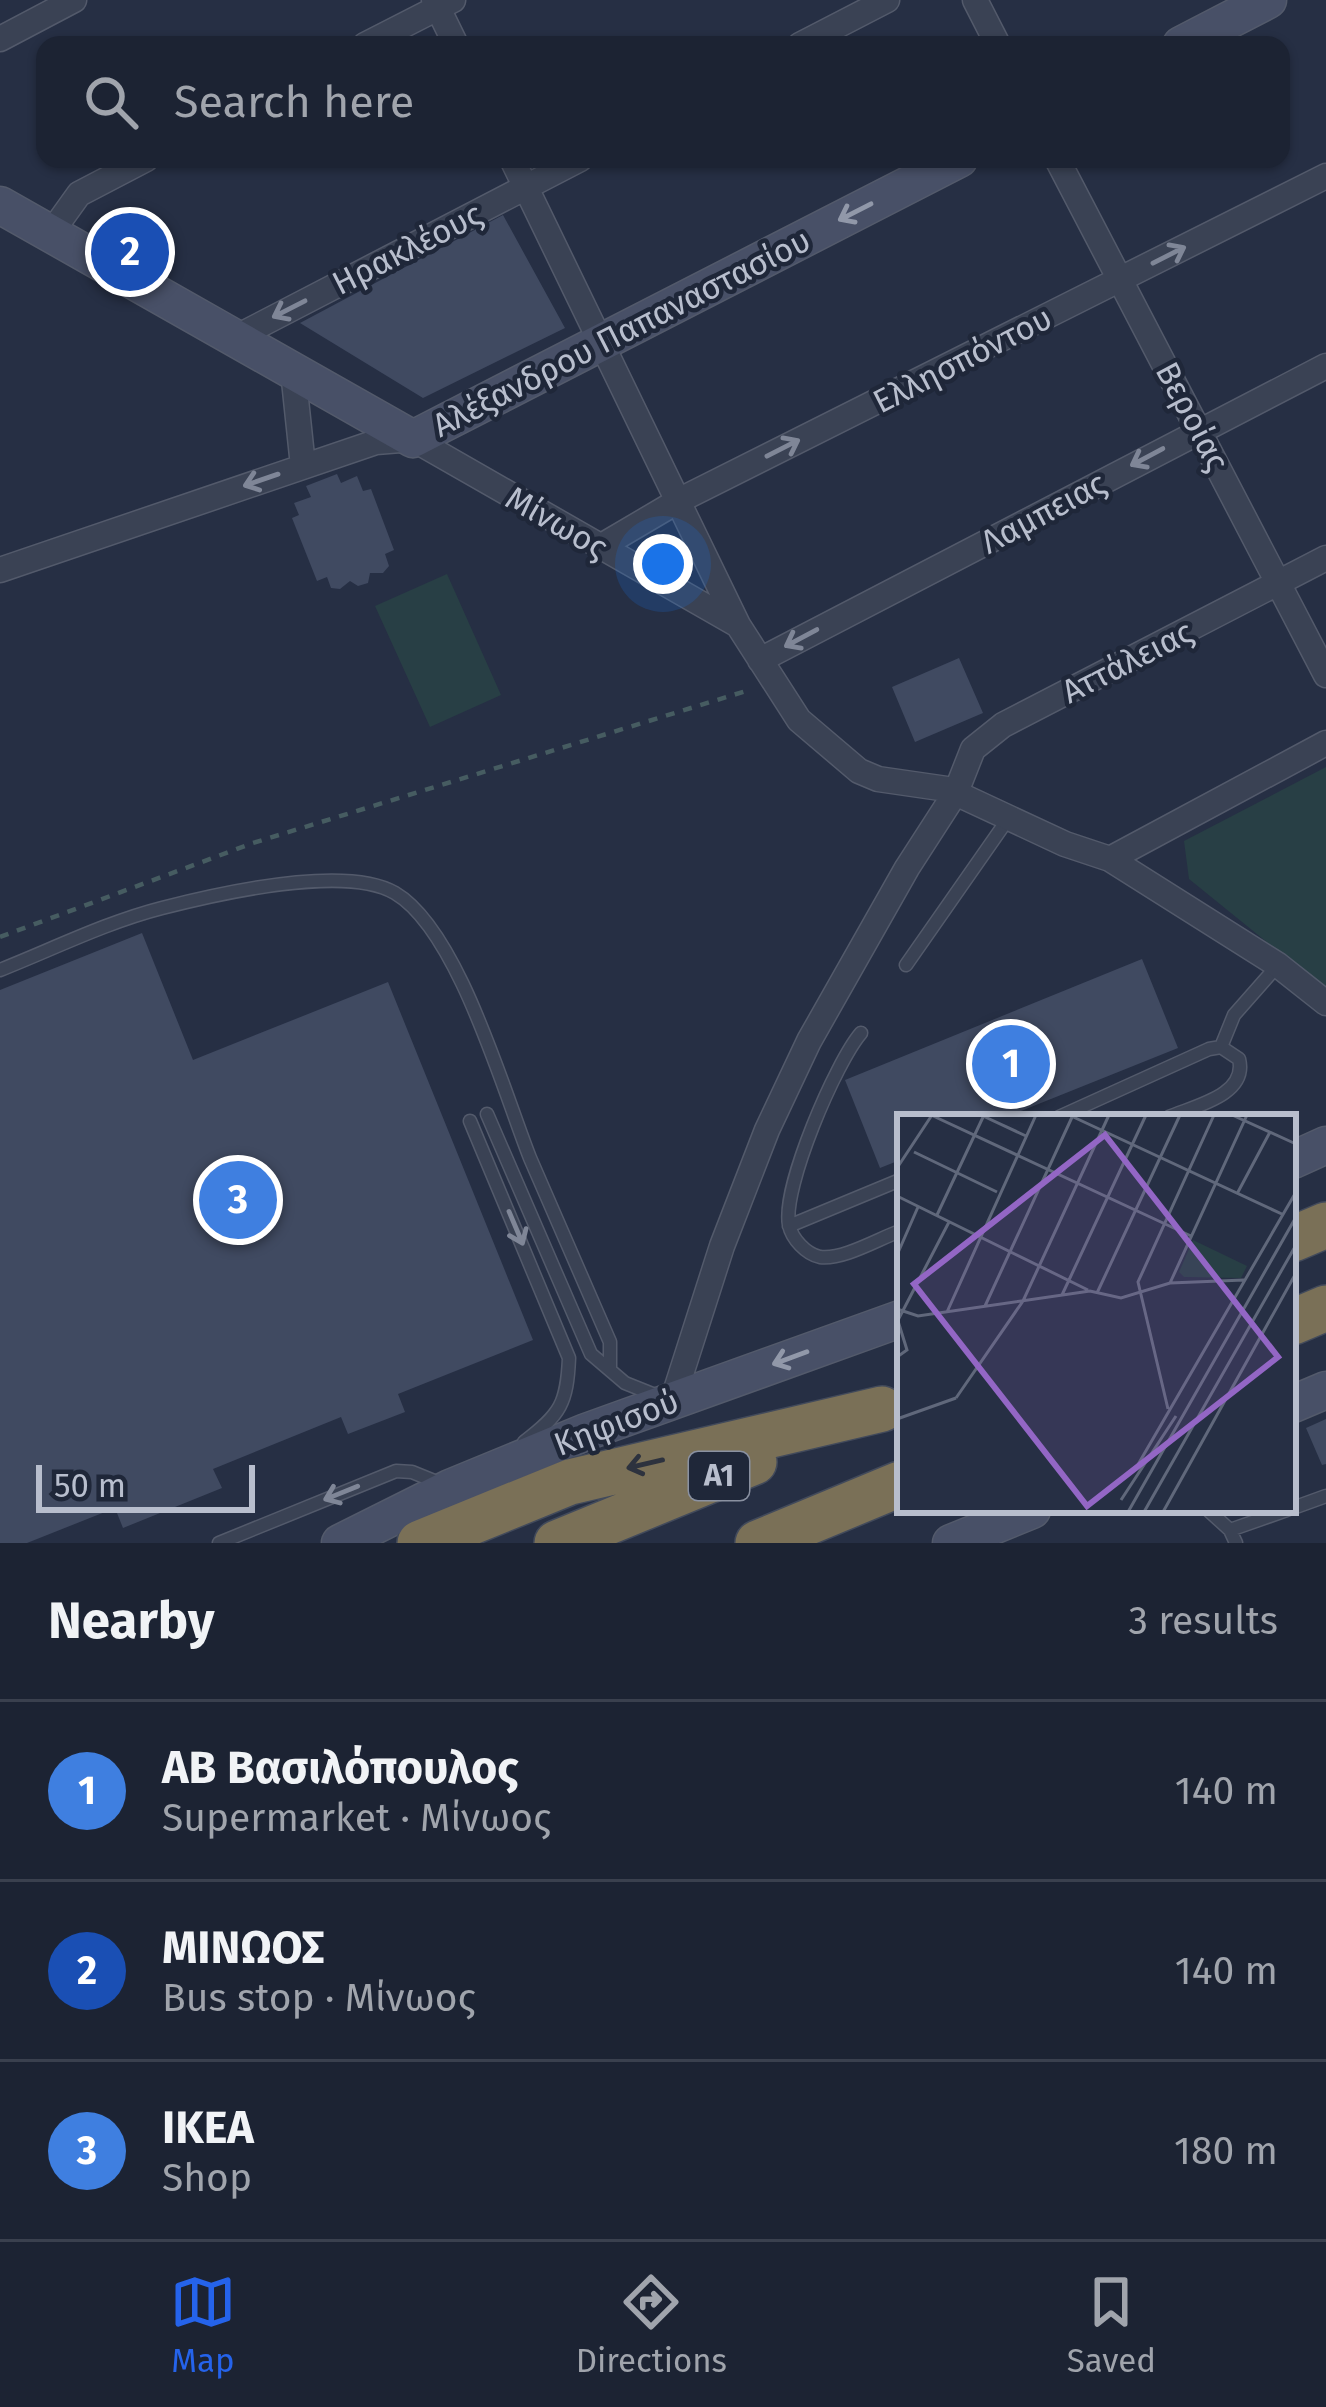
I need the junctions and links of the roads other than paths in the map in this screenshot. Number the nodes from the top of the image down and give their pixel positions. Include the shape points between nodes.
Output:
1 (74, 0) edge
2 (887, 0) edge
3 (975, 0) edge
4 (1268, 0) edge
5 (441, 2) edge
6 (381, 36) edge
7 (453, 36) edge
8 (817, 36) edge
9 (993, 36) edge
10 (1198, 36) edge
11 (0, 39) edge
12 (129, 168) edge
13 (516, 168) edge
14 (563, 168) edge
15 (941, 168) edge
16 (1062, 168) edge
17 (1326, 176) edge
18 (526, 187) junction
19 (0, 205) edge
20 (51, 233) junction
21 (1120, 279) junction
22 (235, 338) junction
23 (601, 343) junction
24 (1326, 366) edge
25 (293, 371) junction
26 (1200, 430) junction
27 (413, 439) junction
28 (303, 466) junction
29 (678, 501) junction
30 (600, 547) junction
31 (1326, 558) edge
32 (0, 570) edge
33 (1279, 582) junction
34 (738, 625) junction
35 (760, 660) junction
36 (1326, 674) edge
37 (1326, 743) edge
38 (956, 792) junction
39 (1008, 818) junction
40 (1109, 859) junction
41 (906, 965) dead end
42 (1278, 965) junction
43 (0, 970) edge
44 (1326, 1003) edge
45 (861, 1033) dead end
46 (1221, 1047) junction
47 (487, 1114) dead end
48 (1066, 1114) edge
49 (1176, 1114) edge
50 (470, 1121) dead end
51 (1326, 1145) edge
52 (1296, 1159) edge
53 (897, 1181) edge
54 (789, 1226) junction
55 (1326, 1226) edge
56 (897, 1232) edge
57 (1296, 1238) edge
58 (1326, 1308) edge
59 (897, 1319) edge
60 (1296, 1321) edge
61 (610, 1370) junction
62 (1326, 1390) edge
63 (674, 1400) junction
64 (1296, 1403) edge
65 (891, 1405) edge
66 (467, 1482) junction
67 (897, 1485) edge
68 (1326, 1496) edge
69 (1296, 1507) edge
70 (832, 1512) junction
71 (1025, 1513) edge
72 (1211, 1513) edge
73 (1282, 1513) edge
74 (1233, 1537) edge
75 (219, 1543) edge
76 (340, 1543) edge
77 (420, 1543) edge
78 (557, 1543) edge
79 (758, 1543) edge
80 (785, 1543) edge
81 (951, 1543) edge

1 - 11 street
2 - 8 street
3 - 9 street
4 - 10 street
5 - 6 street
5 - 7 street
12 - 20 street via 79,194
13 - 18 street
14 - 18 street, Ηρακλέους
15 -> 23 street, Αλέξανδρου Παπαναστασίου
16 - 21 street, Βεροίας
21 -> 17 street, Ελλησπόντου
18 -> 22 street, Ηρακλέους
18 - 23 street
19 - 20 street, Μίνωος
20 - 22 street, Μίνωος
21 - 26 street, Βεροίας
29 -> 21 street, Ελλησπόντου
22 - 25 street, Μίνωος
23 - 27 street, Αλέξανδρου Παπαναστασίου
23 - 29 street
24 - 26 street, Λαμπειας
25 - 27 street, Μίνωος
25 - 28 street
26 - 33 street, Βεροίας
26 -> 35 street, Λαμπειας
27 - 28 street, Αλέξανδρου Παπαναστασίου
27 - 30 street, Μίνωος
28 -> 32 street, Αλέξανδρου Παπαναστασίου
29 - 30 street, Ελλησπόντου
29 - 34 street
30 - 34 street, Μίνωος
31 - 33 street, Αττάλειας
33 - 36 street, Βεροίας
33 - 38 street, Αττάλειας via 1004,724 974,749
34 - 35 street, Μίνωος
35 - 38 street, Μίνωος via 799,720 859,771
37 - 40 street
38 - 39 street, Μίνωος
38 - 63 street, Αττάλειας via 863,941 792,1077 722,1246
39 - 40 street, Μίνωος
39 - 41 lane
40 - 42 street, Μίνωος
42 - 44 street, Μίνωος
42 - 46 lane via 1234,1015
43 - 61 lane via 159,908 311,881 394,892 437,936 472,1007 610,1342
45 - 54 lane via 806,1148
46 - 48 lane
46 - 49 lane via 1239,1059 1238,1082
47 - 61 lane via 591,1354
50 -> 66 lane via 569,1358 561,1410
51 - 52 street
53 - 54 lane
54 - 56 lane via 815,1256 831,1257
55 - 57 highway
58 - 60 highway
59 -> 63 street, Κηφισού
61 - 63 lane via 634,1389
62 - 64 street
63 - 66 street, Κηφισού
65 -> 77 highway via 570,1482
65 - 78 highway, Α1
66 -> 75 lane via 396,1471
66 - 76 street, Κηφισού
67 - 70 highway, Α1
68 - 69 lane
70 - 79 highway, Α1
70 - 80 highway
71 - 81 street
72 - 74 lane
73 - 74 lane

